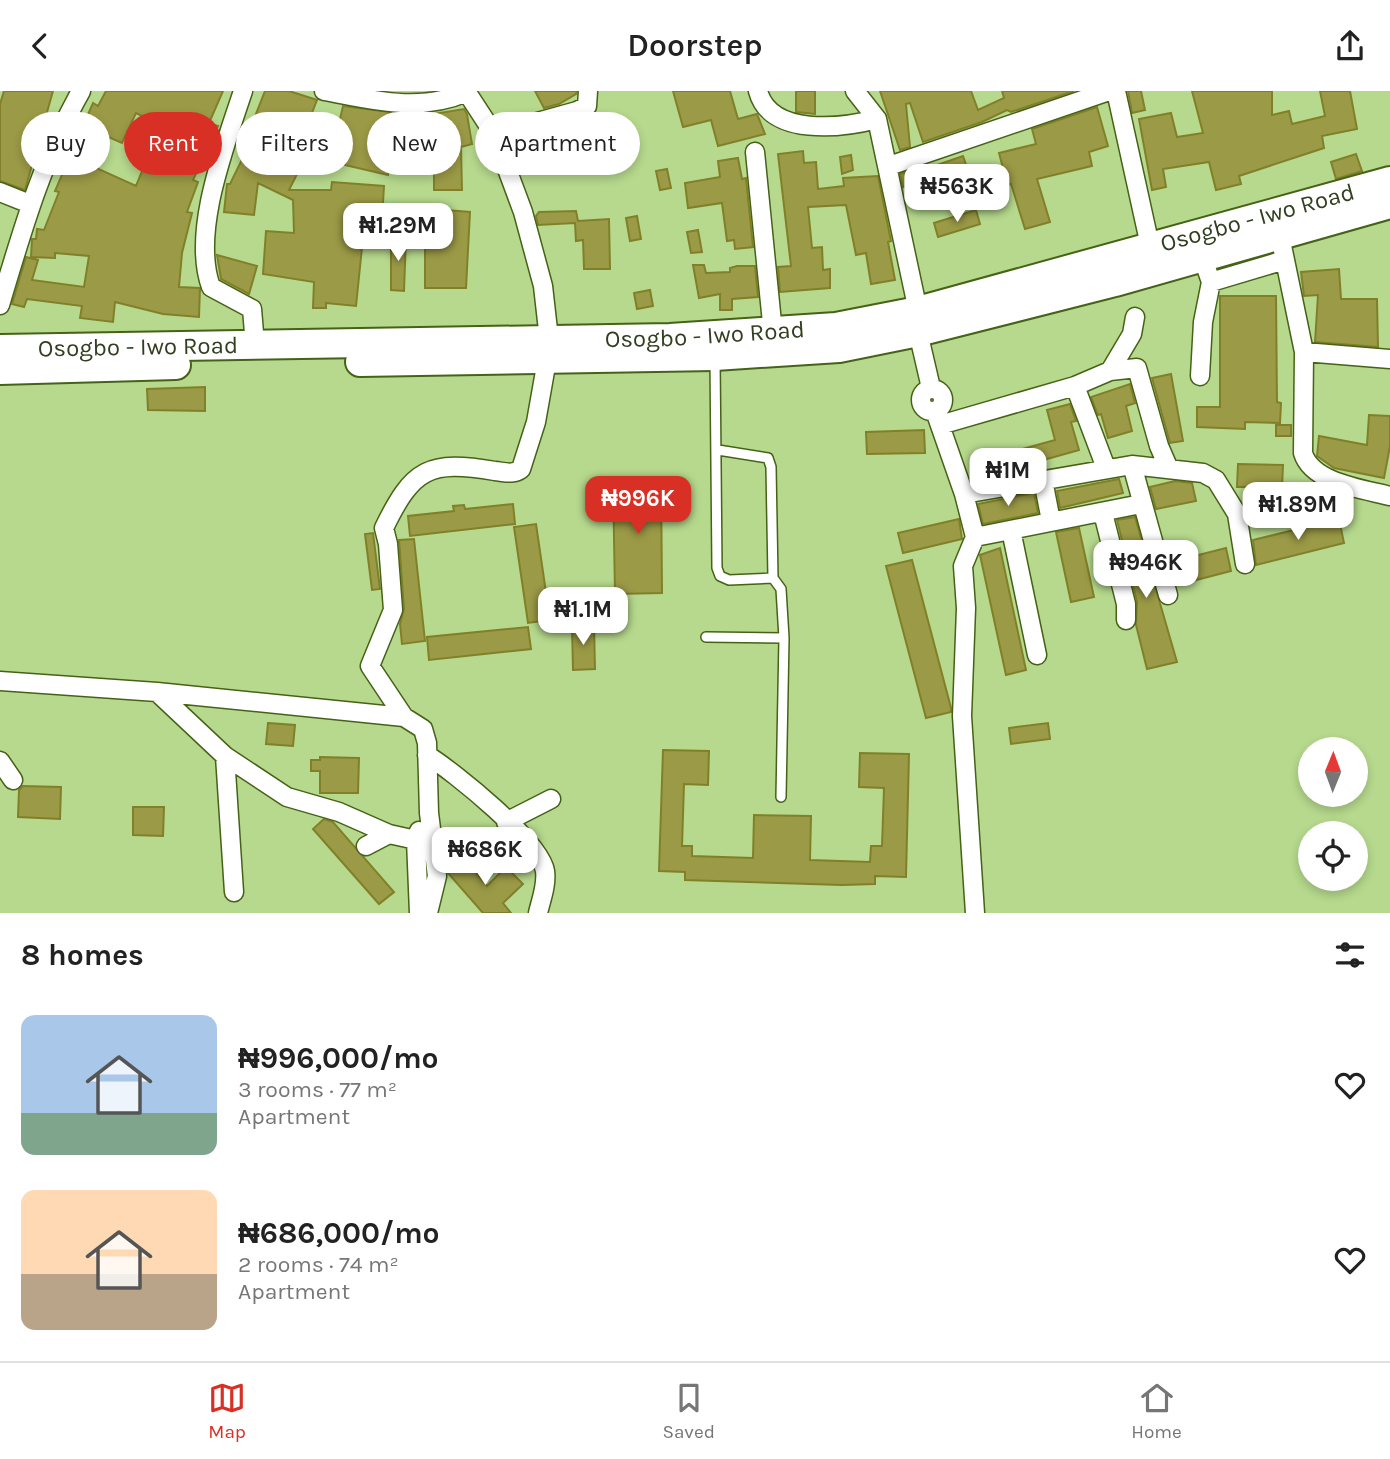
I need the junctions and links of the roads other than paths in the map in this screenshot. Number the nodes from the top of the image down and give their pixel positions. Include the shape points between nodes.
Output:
1 (81, 91) edge
2 (243, 91) edge
3 (324, 91) edge
4 (588, 91) edge
5 (758, 91) edge
6 (855, 91) edge
7 (1109, 91) edge
8 (1116, 91) edge
9 (466, 92) edge
10 (479, 112) edge
11 (573, 112) edge
12 (877, 119) junction
13 (755, 152) dead end
14 (890, 166) junction
15 (509, 175) edge
16 (1390, 181) edge
17 (0, 192) edge
18 (30, 204) junction
19 (1390, 204) edge
20 (1282, 248) junction
21 (1153, 259) junction
22 (1207, 269) junction
23 (0, 305) edge
24 (1136, 317) dead end
25 (918, 321) junction
26 (773, 333) junction
27 (255, 345) junction
28 (613, 348) junction
29 (0, 349) edge
30 (548, 350) junction
31 (1304, 352) junction
32 (715, 356) junction
33 (1390, 359) edge
34 (0, 370) edge
35 (1110, 371) junction
36 (1200, 376) dead end
37 (1075, 386) junction
38 (937, 418) junction
39 (718, 450) junction
40 (1132, 465) junction
41 (1106, 468) junction
42 (1169, 470) junction
43 (1043, 480) junction
44 (964, 494) junction
45 (1390, 496) edge
46 (1141, 504) junction
47 (1102, 513) junction
48 (1051, 521) junction
49 (1011, 530) junction
50 (975, 537) junction
51 (1245, 564) dead end
52 (772, 578) junction
53 (1168, 595) dead end
54 (1126, 620) dead end
55 (706, 637) dead end
56 (784, 638) junction
57 (1037, 655) dead end
58 (0, 681) edge
59 (157, 692) junction
60 (404, 717) junction
61 (427, 755) junction
62 (225, 756) junction
63 (0, 761) edge
64 (13, 780) dead end
65 (781, 797) dead end
66 (551, 799) dead end
67 (429, 813) junction
68 (511, 827) junction
69 (389, 834) junction
70 (416, 840) junction
71 (434, 841) junction
72 (366, 846) dead end
73 (234, 892) dead end
74 (419, 913) edge
75 (428, 913) edge
76 (538, 913) edge
77 (975, 913) edge

1 - 18 street via 58,132
2 - 27 street via 206,226 204,269 211,287 251,309
3 - 9 street via 420,106
4 - 11 street via 587,106
5 - 12 street via 772,115 786,121 850,126
6 - 12 street
7 - 14 street
8 - 21 street
9 - 10 street
12 - 14 street
13 - 26 street
14 - 25 street
15 - 30 street via 543,286
16 - 21 main road, Osogbo - Iwo Road
17 - 18 street
18 - 23 street
19 - 20 main road, Osogbo - Iwo Road
20 - 22 main road, Osogbo - Iwo Road
20 - 31 street
21 - 22 main road, Osogbo - Iwo Road
21 - 25 main road, Osogbo - Iwo Road
22 - 36 street
24 - 35 street via 1132,334
25 - 26 main road, Osogbo - Iwo Road
25 - 32 main road, Osogbo - Iwo Road via 839,348
25 - 38 street via 931,389 923,392 920,403
26 - 28 main road, Osogbo - Iwo Road
27 - 29 main road, Osogbo - Iwo Road
27 - 30 main road, Osogbo - Iwo Road
28 - 30 main road, Osogbo - Iwo Road
28 - 32 main road, Osogbo - Iwo Road
30 - 34 main road, Osogbo - Iwo Road
30 - 60 street via 536,422 521,470 429,470 401,493 384,527 393,610 370,666
31 - 33 street
31 - 45 street via 1306,463 1343,483
32 - 39 lane
35 - 37 street
35 - 42 street via 1137,367
37 - 38 street
37 - 41 street
38 - 44 street
39 - 52 lane via 768,459
39 - 52 lane via 720,576 729,580
40 - 41 street
40 - 42 street
40 - 46 street
41 - 43 street
42 - 51 street via 1203,473 1216,480 1237,515
43 - 44 street
43 - 48 street
44 - 50 street
46 - 47 street
46 - 53 street
47 - 48 street
47 - 54 street via 1126,604
48 - 49 street
49 - 50 street
49 - 57 street
50 - 77 street via 963,566 966,608 961,716
52 - 56 lane via 782,589
55 - 56 lane
56 - 65 lane
58 - 59 street
59 - 60 street
59 - 62 street
60 - 61 street via 423,729
61 - 67 street
61 - 68 street via 458,774
62 - 69 street via 287,797 339,812
62 - 73 street
63 - 64 street
66 - 68 street
67 - 70 street
67 - 71 street
68 - 71 street via 476,845
68 - 76 street via 533,848 545,869
69 - 70 street
69 - 72 street
70 - 74 street
71 - 75 street via 437,876

